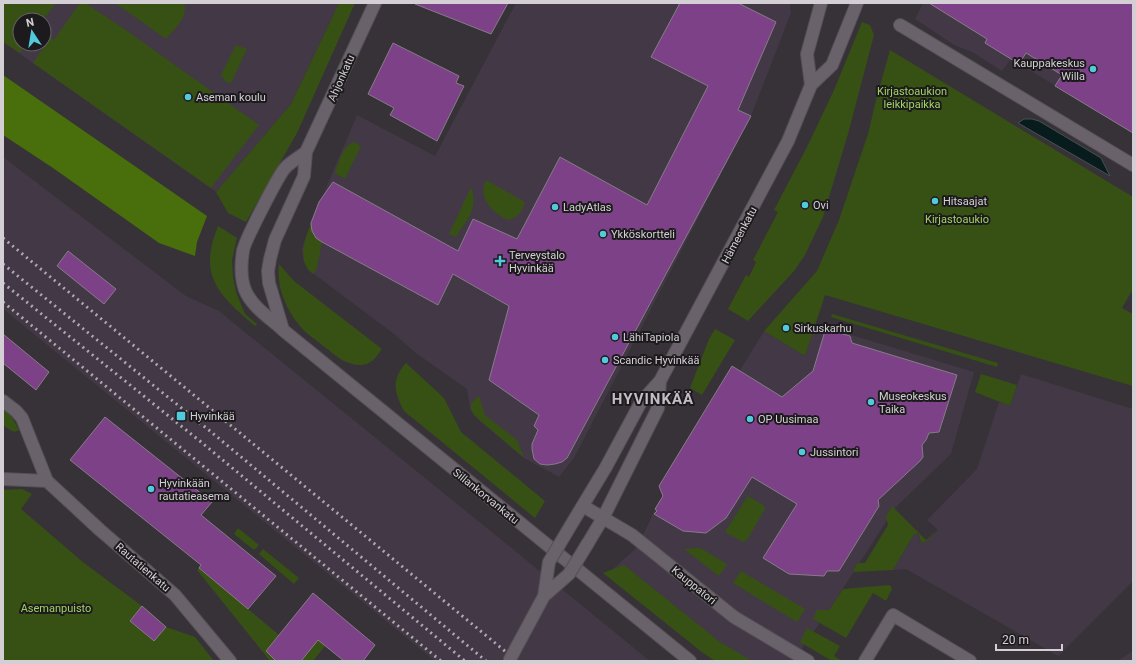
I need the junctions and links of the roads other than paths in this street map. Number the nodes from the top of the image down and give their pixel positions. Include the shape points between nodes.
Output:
1 (375, 3) edge
2 (821, 3) edge
3 (857, 3) edge
4 (900, 25) dead end
5 (811, 85) junction
6 (306, 152) junction
7 (1133, 165) edge
8 (242, 266) joint
9 (283, 330) junction
10 (660, 381) junction
11 (3, 400) edge
12 (3, 480) edge
13 (47, 481) junction
14 (583, 506) junction
15 (603, 518) junction
16 (544, 596) junction
17 (230, 661) edge
18 (509, 661) edge
19 (690, 661) edge
20 (808, 661) edge
21 (865, 661) edge
22 (970, 661) edge

1 - 6 main road, Ahjonkatu
2 - 5 main road, Hämeenkatu via 807,54
3 - 5 main road, Hämeenkatu via 832,65
4 - 7 main road
5 - 10 main road, Hämeenkatu via 788,141
6 - 8 main road, Ahjonkatu via 285,167 249,235 243,249
6 - 9 main road, Ahjonkatu via 304,176 275,240 268,271
8 - 9 main road, Sillankorvankatu via 246,290 254,304
9 - 19 main road, Sillankorvankatu
10 - 14 main road, Hämeenkatu via 641,402
10 - 15 main road, Hämeenkatu via 658,408
11 - 13 main road, Rautatienkatu via 22,418
12 - 13 main road
13 - 17 main road, Rautatienkatu via 175,595
14 - 15 main road, Kauppatori
14 - 16 main road, Hämeenkatu, bridge via 549,562
15 - 16 main road, Hämeenkatu, bridge via 569,574
15 - 20 main road, Kauppatori via 632,535 734,617
16 - 18 main road, bridge
21 - 22 main road via 893,615

